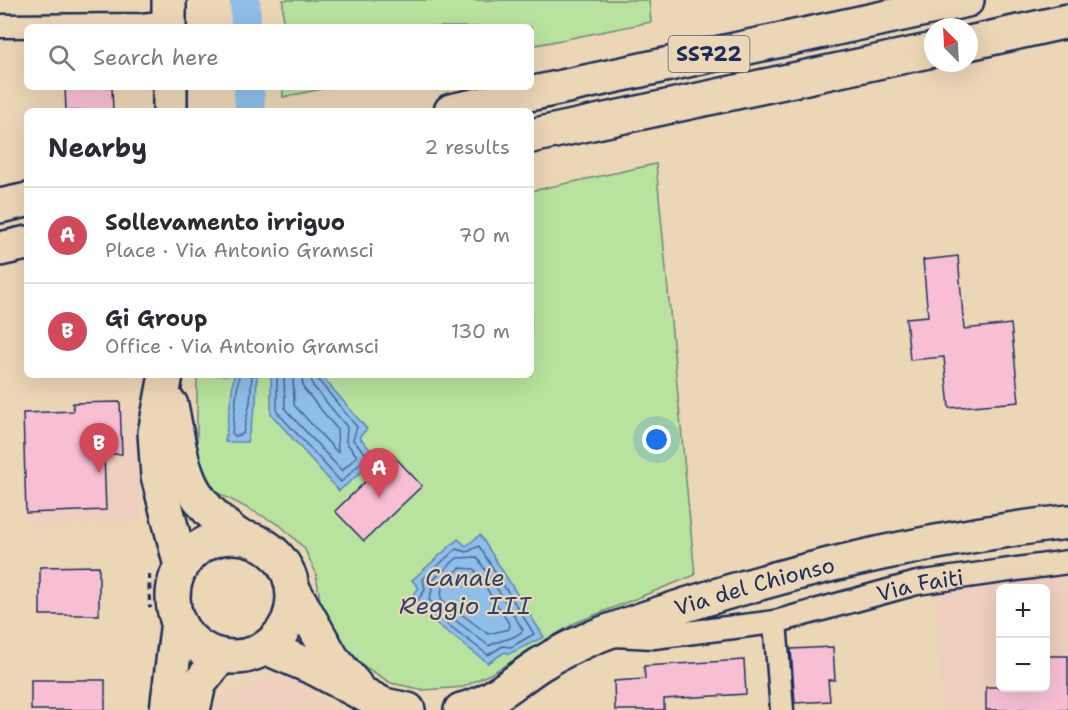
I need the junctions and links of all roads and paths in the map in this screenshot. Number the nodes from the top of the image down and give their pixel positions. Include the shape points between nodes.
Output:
1 (967, 0) edge
2 (169, 16) edge
3 (1068, 21) edge
4 (142, 24) edge
5 (0, 26) edge
6 (24, 26) edge
7 (978, 41) edge
8 (924, 52) edge
9 (170, 90) edge
10 (170, 108) edge
11 (465, 108) edge
12 (534, 135) edge
13 (24, 201) edge
14 (0, 206) edge
15 (24, 244) edge
16 (0, 249) edge
17 (166, 379) edge
18 (1068, 522) edge
19 (238, 536) junction
20 (1068, 562) edge
21 (181, 566) junction
22 (294, 591) junction
23 (178, 621) junction
24 (775, 622) junction
25 (601, 634) junction
26 (267, 648) junction
27 (221, 656) junction
28 (364, 695) junction
29 (167, 710) edge
30 (193, 710) edge
31 (408, 710) edge
32 (461, 710) edge
33 (782, 710) edge

1 - 11 main road, SS722
2 - 4 street
3 - 7 main road
5 - 6 street
8 - 12 main road, SS722
9 - 10 main road
13 - 14 main road
15 - 16 main road
17 - 19 main road via 185,477 215,519
17 - 21 main road via 155,434 158,476
18 - 25 main road, Via del Chionso via 928,543 699,599
19 - 21 main road via 206,543
19 - 22 main road via 270,548 286,567
20 - 24 street, Via Faiti via 916,583
21 - 23 main road via 174,583 173,603
22 - 26 main road via 288,623
22 - 28 main road via 332,658
23 - 27 main road via 203,650
23 - 29 main road
24 - 25 street, Via Faiti via 654,637
24 - 33 street
25 - 32 main road, Via del Chionso via 540,664 492,698
26 - 27 main road via 252,654
26 - 28 main road
27 - 30 main road via 199,684
28 - 31 main road via 384,705

